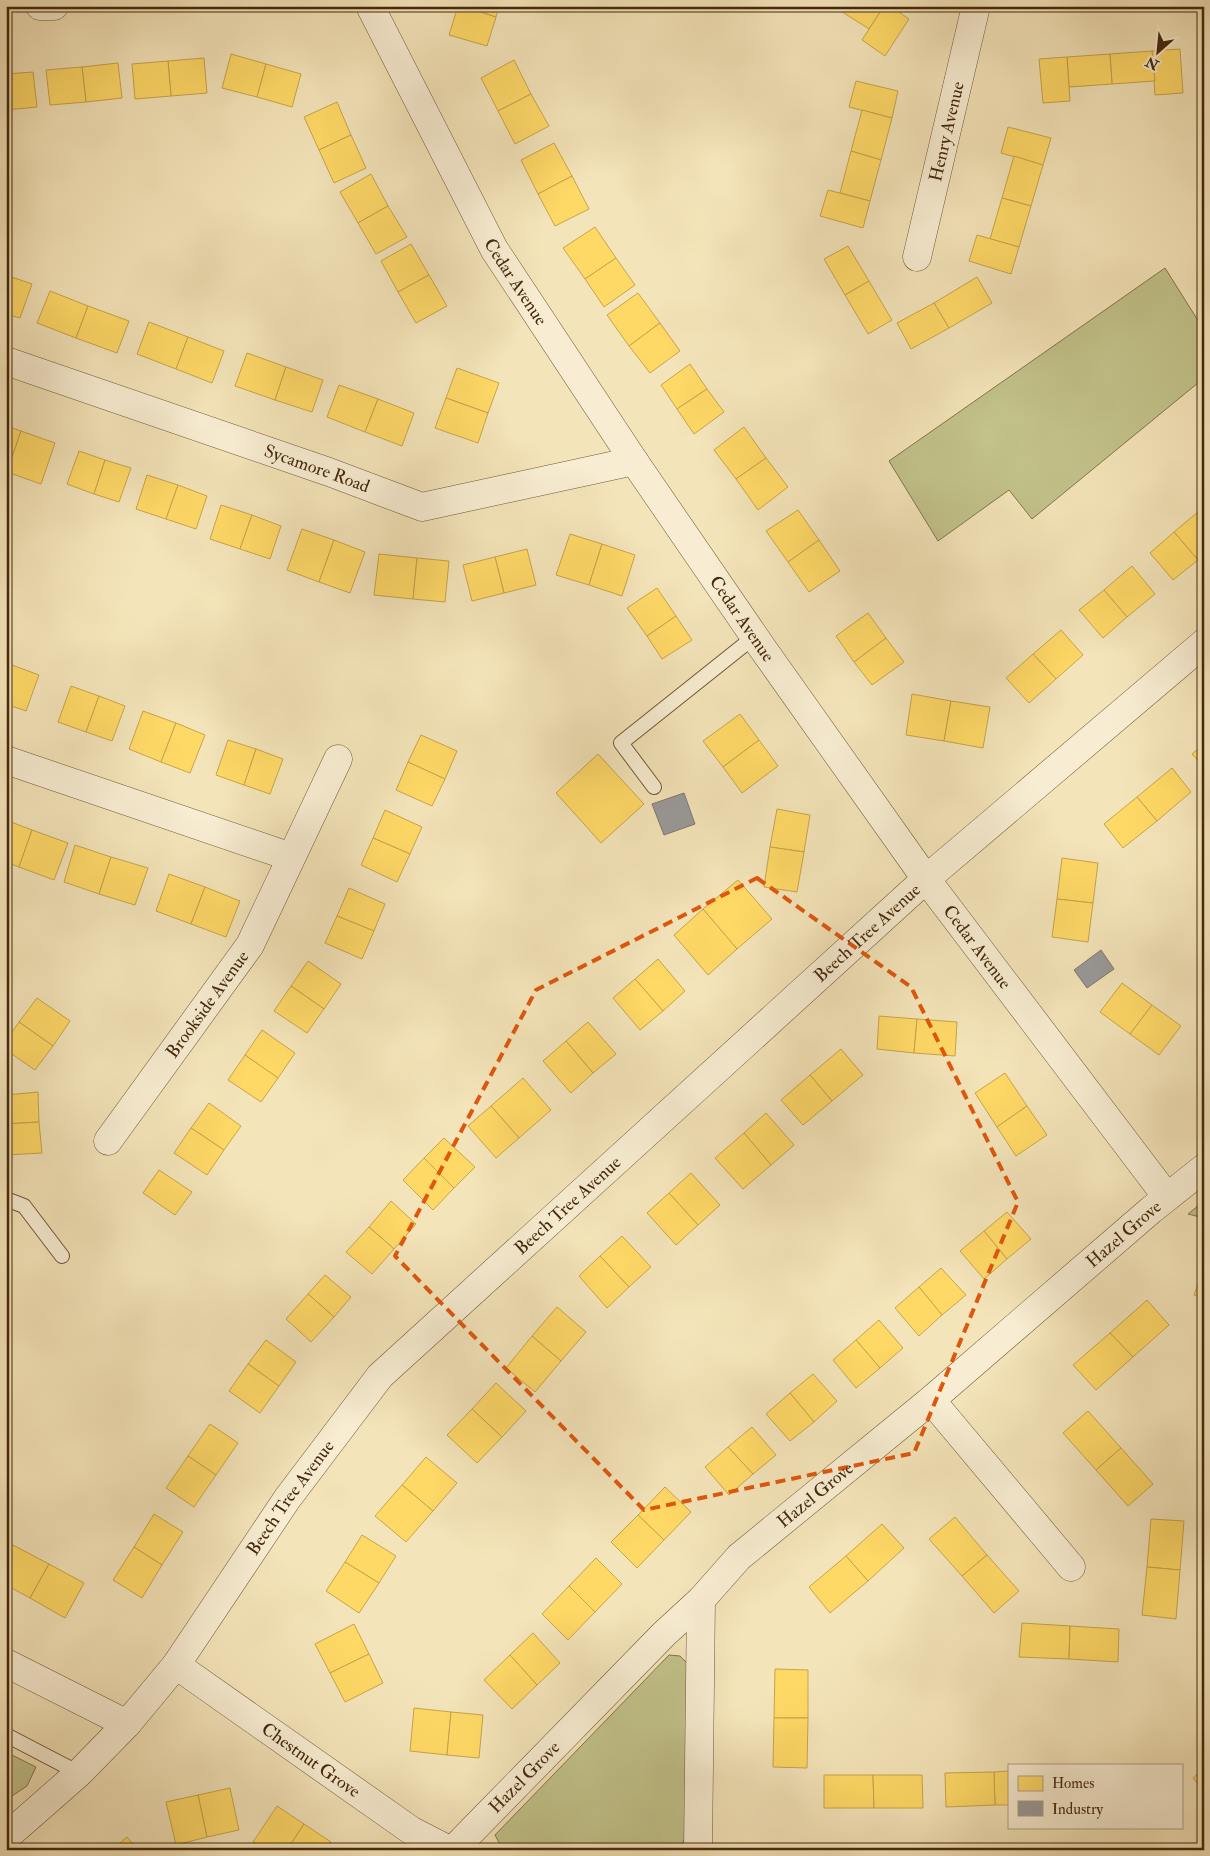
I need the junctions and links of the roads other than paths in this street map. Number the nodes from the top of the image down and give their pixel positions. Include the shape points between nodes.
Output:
1 (40, 6) edge
2 (54, 6) edge
3 (370, 6) edge
4 (976, 6) edge
5 (917, 257) dead end
6 (6, 361) edge
7 (634, 461) junction
8 (754, 636) junction
9 (1204, 643) edge
10 (338, 759) dead end
11 (6, 760) edge
12 (654, 788) dead end
13 (291, 857) junction
14 (926, 879) junction
15 (108, 1141) dead end
16 (1204, 1168) edge
17 (1167, 1197) junction
18 (6, 1200) edge
19 (62, 1256) dead end
20 (931, 1400) junction
21 (1071, 1567) dead end
22 (701, 1600) junction
23 (6, 1663) edge
24 (176, 1665) junction
25 (127, 1724) junction
26 (6, 1735) edge
27 (79, 1773) junction
28 (6, 1837) edge
29 (449, 1850) edge
30 (453, 1850) edge
31 (698, 1850) edge

1 - 2 street
3 - 7 street, Cedar Avenue via 494,249
4 - 5 street, Henry Avenue
6 - 7 street, Sycamore Road via 422,506
7 - 8 street, Cedar Avenue
8 - 12 lane via 621,743
8 - 14 street, Cedar Avenue
9 - 14 street, Beech Tree Avenue
10 - 13 street, Brookside Avenue
11 - 13 street
13 - 15 street, Brookside Avenue via 250,946
14 - 17 street, Cedar Avenue
14 - 24 street, Beech Tree Avenue via 380,1376 287,1499
16 - 17 street, Hazel Grove
17 - 20 street, Hazel Grove
18 - 19 lane via 24,1206
20 - 21 street
20 - 22 street, Hazel Grove via 739,1557
22 - 30 street, Hazel Grove
22 - 31 street
23 - 25 street
24 - 25 street, Beech Tree Avenue
24 - 29 street, Chestnut Grove via 412,1831
25 - 27 street, Beech Tree Avenue
26 - 27 lane
27 - 28 street, Beech Tree Avenue

